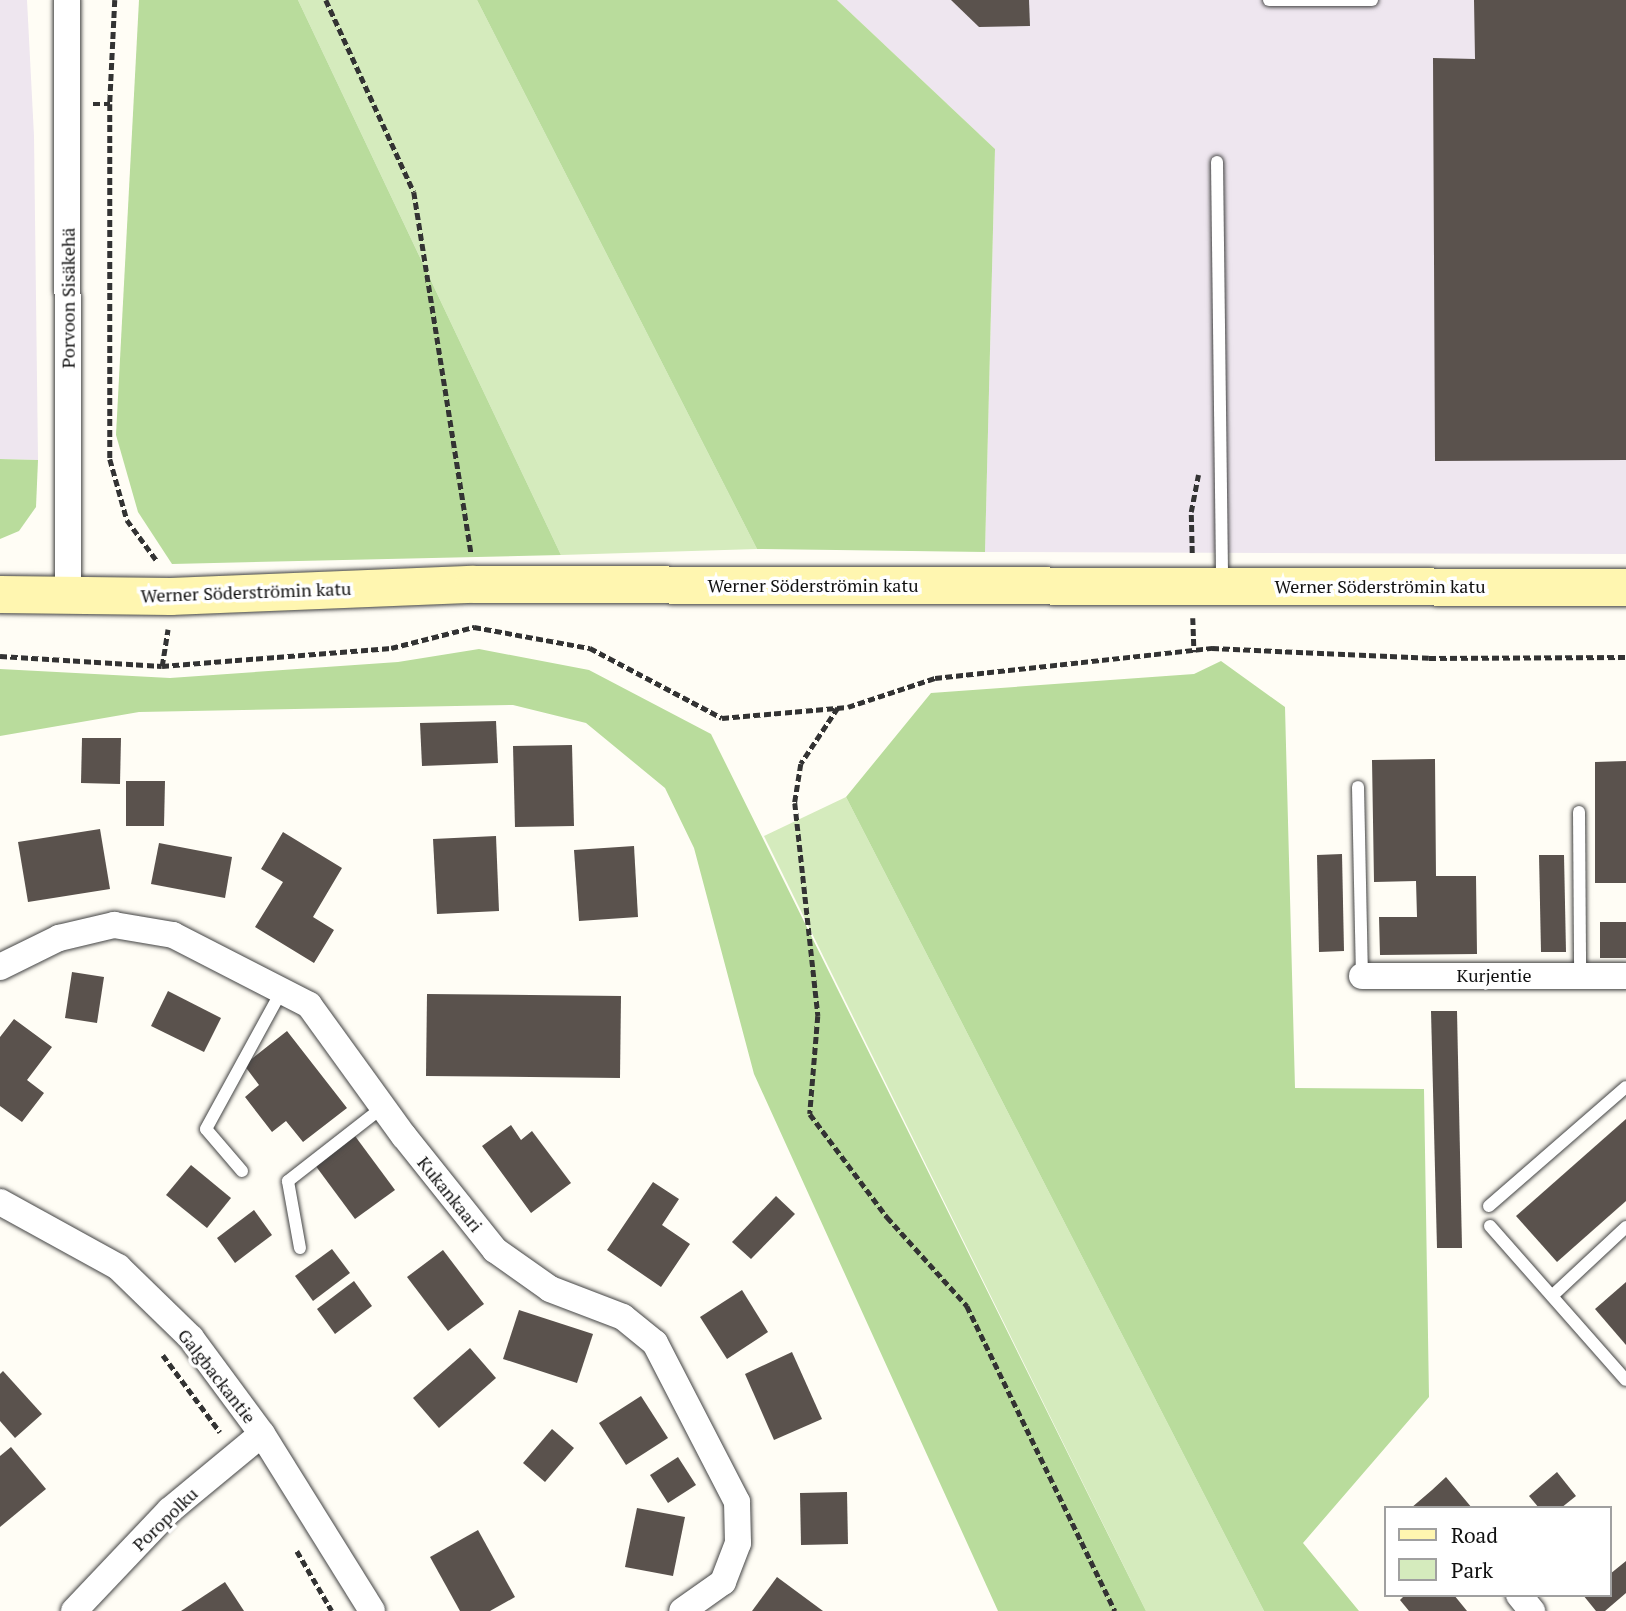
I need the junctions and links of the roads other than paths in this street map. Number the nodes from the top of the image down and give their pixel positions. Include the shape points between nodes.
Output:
1 (67, 0) edge
2 (1269, 0) edge
3 (1372, 0) edge
4 (1217, 162) dead end
5 (1207, 586) junction
6 (1626, 587) edge
7 (0, 594) edge
8 (68, 595) junction
9 (1358, 787) dead end
10 (1579, 813) dead end
11 (0, 967) edge
12 (1580, 975) junction
13 (1626, 975) edge
14 (1362, 976) joint
15 (281, 992) junction
16 (1626, 1087) edge
17 (383, 1107) junction
18 (242, 1171) dead end
19 (0, 1202) edge
20 (1489, 1206) dead end
21 (1490, 1226) dead end
22 (1626, 1227) edge
23 (300, 1248) dead end
24 (1552, 1296) junction
25 (1626, 1380) edge
26 (262, 1434) junction
27 (1521, 1597) edge
28 (74, 1611) edge
29 (372, 1611) edge
30 (682, 1611) edge
31 (1532, 1611) edge

1 - 8 street, Porvoon Sisäkehä
2 - 3 lane
4 - 5 lane via 1220,446
5 - 6 street, Werner Söderströmin katu
5 - 8 street, Werner Söderströmin katu via 473,584 170,596
7 - 8 street, Werner Söderströmin katu
9 - 14 lane
10 - 12 lane
11 - 15 street, Kukankaari via 59,937 114,925 173,935
12 - 13 street, Kurjentie
12 - 14 street, Kurjentie
15 - 17 street, Kukankaari via 309,1005
15 - 18 lane via 206,1129
16 - 20 lane
17 - 23 lane via 288,1181
17 - 30 street, Kukankaari via 495,1250 550,1289 623,1317 655,1343 737,1502 738,1543 723,1581
19 - 26 street, Galgbackantie via 118,1267 191,1338
21 - 24 lane
22 - 24 lane
24 - 25 lane
26 - 28 street, Poropolku via 170,1510
26 - 29 street, Galgbackantie
27 - 31 street

